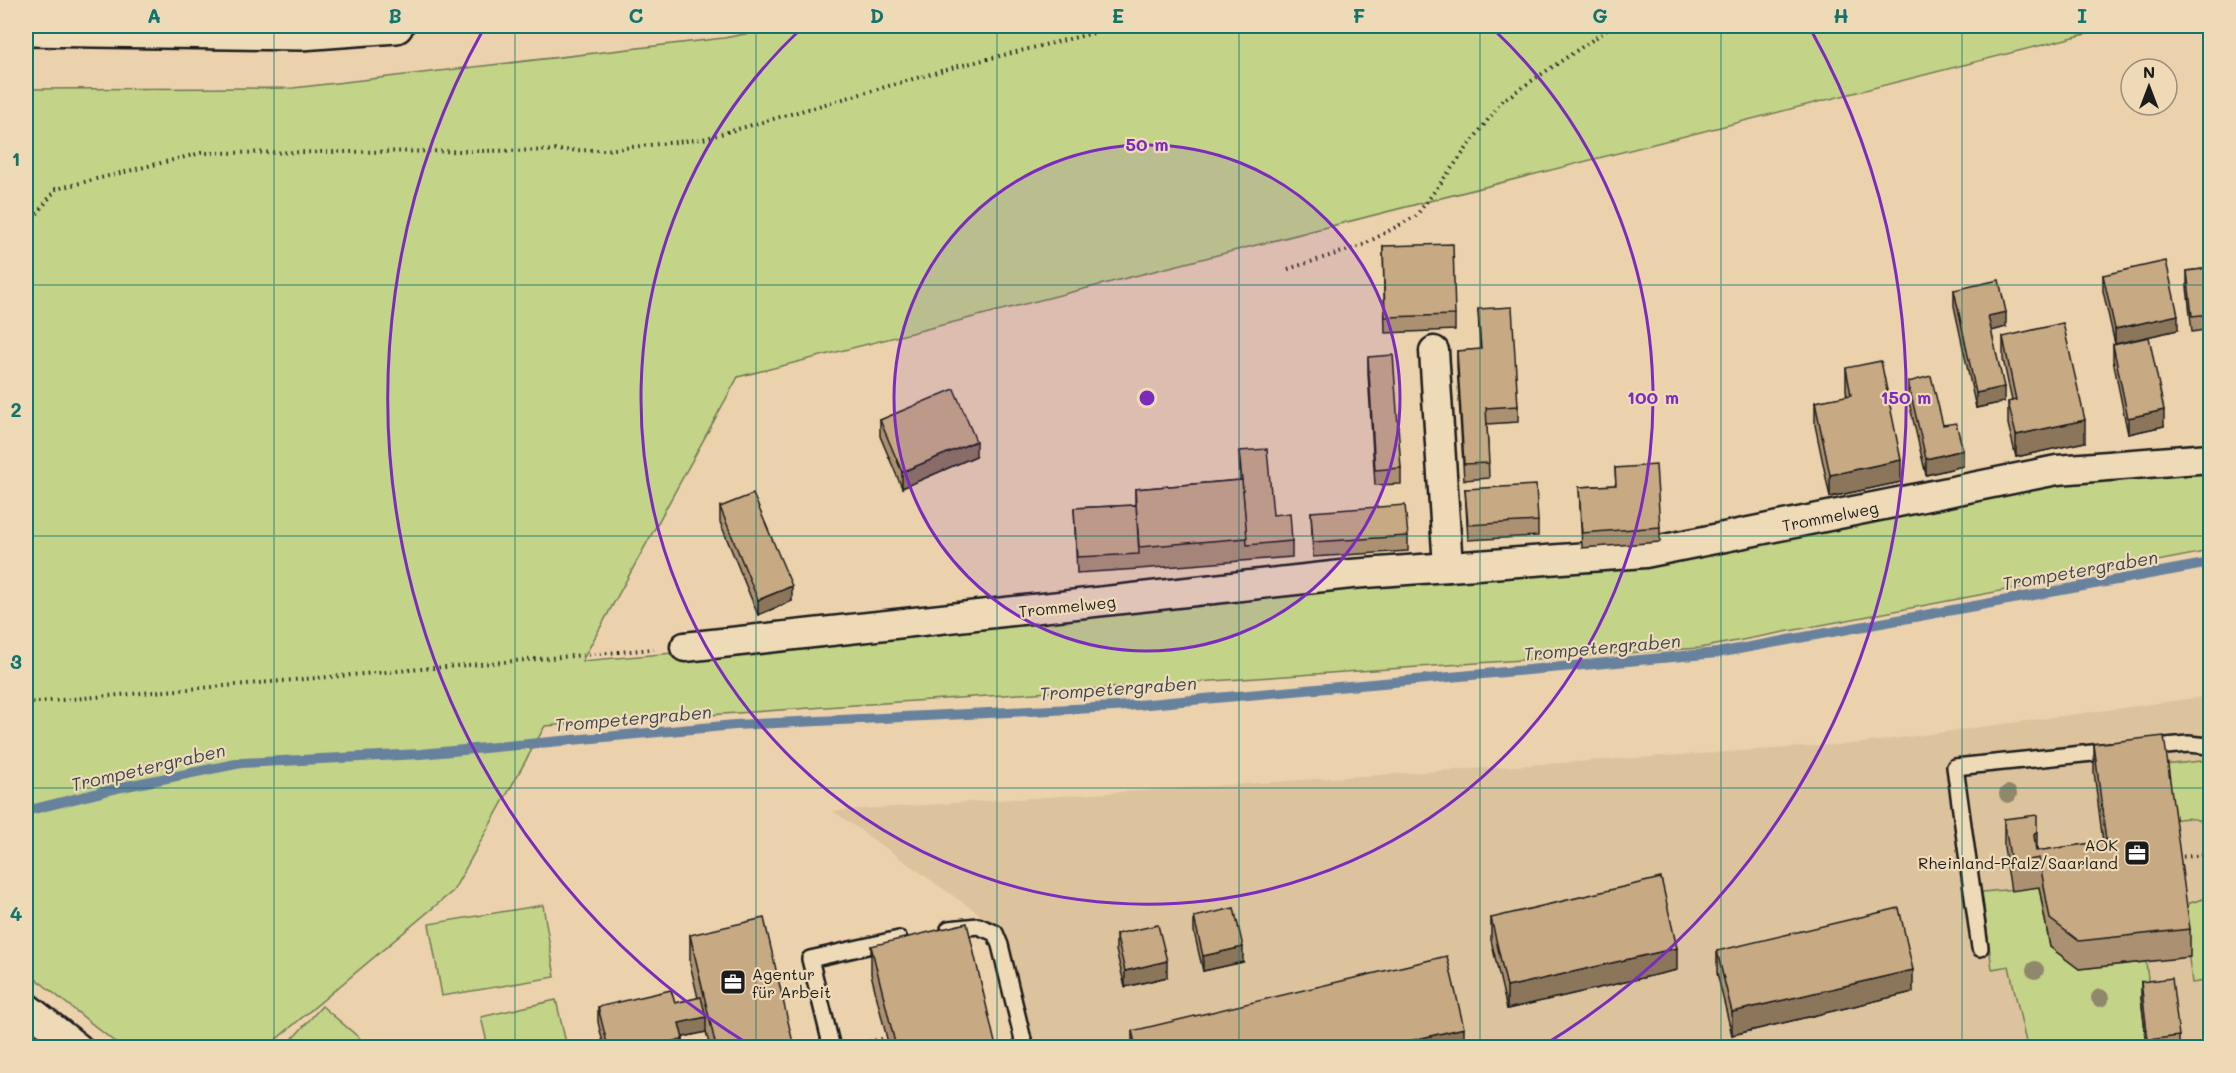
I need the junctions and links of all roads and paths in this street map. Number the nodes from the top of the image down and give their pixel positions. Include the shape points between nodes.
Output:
1 (396, 26) edge
2 (1122, 26) edge
3 (1613, 26) edge
4 (26, 29) edge
5 (26, 228) edge
6 (1288, 269) dead end
7 (1434, 351) dead end
8 (2211, 458) edge
9 (1448, 567) junction
10 (685, 647) joint
11 (26, 703) edge
12 (2211, 746) edge
13 (2211, 855) edge
14 (2176, 857) edge
15 (934, 932) edge
16 (911, 937) edge
17 (1980, 948) dead end
18 (26, 1006) edge
19 (886, 1038) edge
20 (853, 1045) dead end
21 (78, 1047) edge
22 (832, 1047) edge
23 (1025, 1047) edge

1 - 4 main road via 301,33
2 - 5 path via 956,66 703,139 606,150 201,153 56,189
3 - 6 path via 1502,101 1416,216 1361,246
7 - 9 street
8 - 9 street, Trommelweg via 2057,470 1645,553
9 - 10 street, Trommelweg via 1351,574
10 - 11 path
12 - 17 lane via 2188,744 1955,767
13 - 14 path
15 - 23 lane via 978,926 995,933
16 - 22 lane via 810,959
18 - 21 street
19 - 20 path

